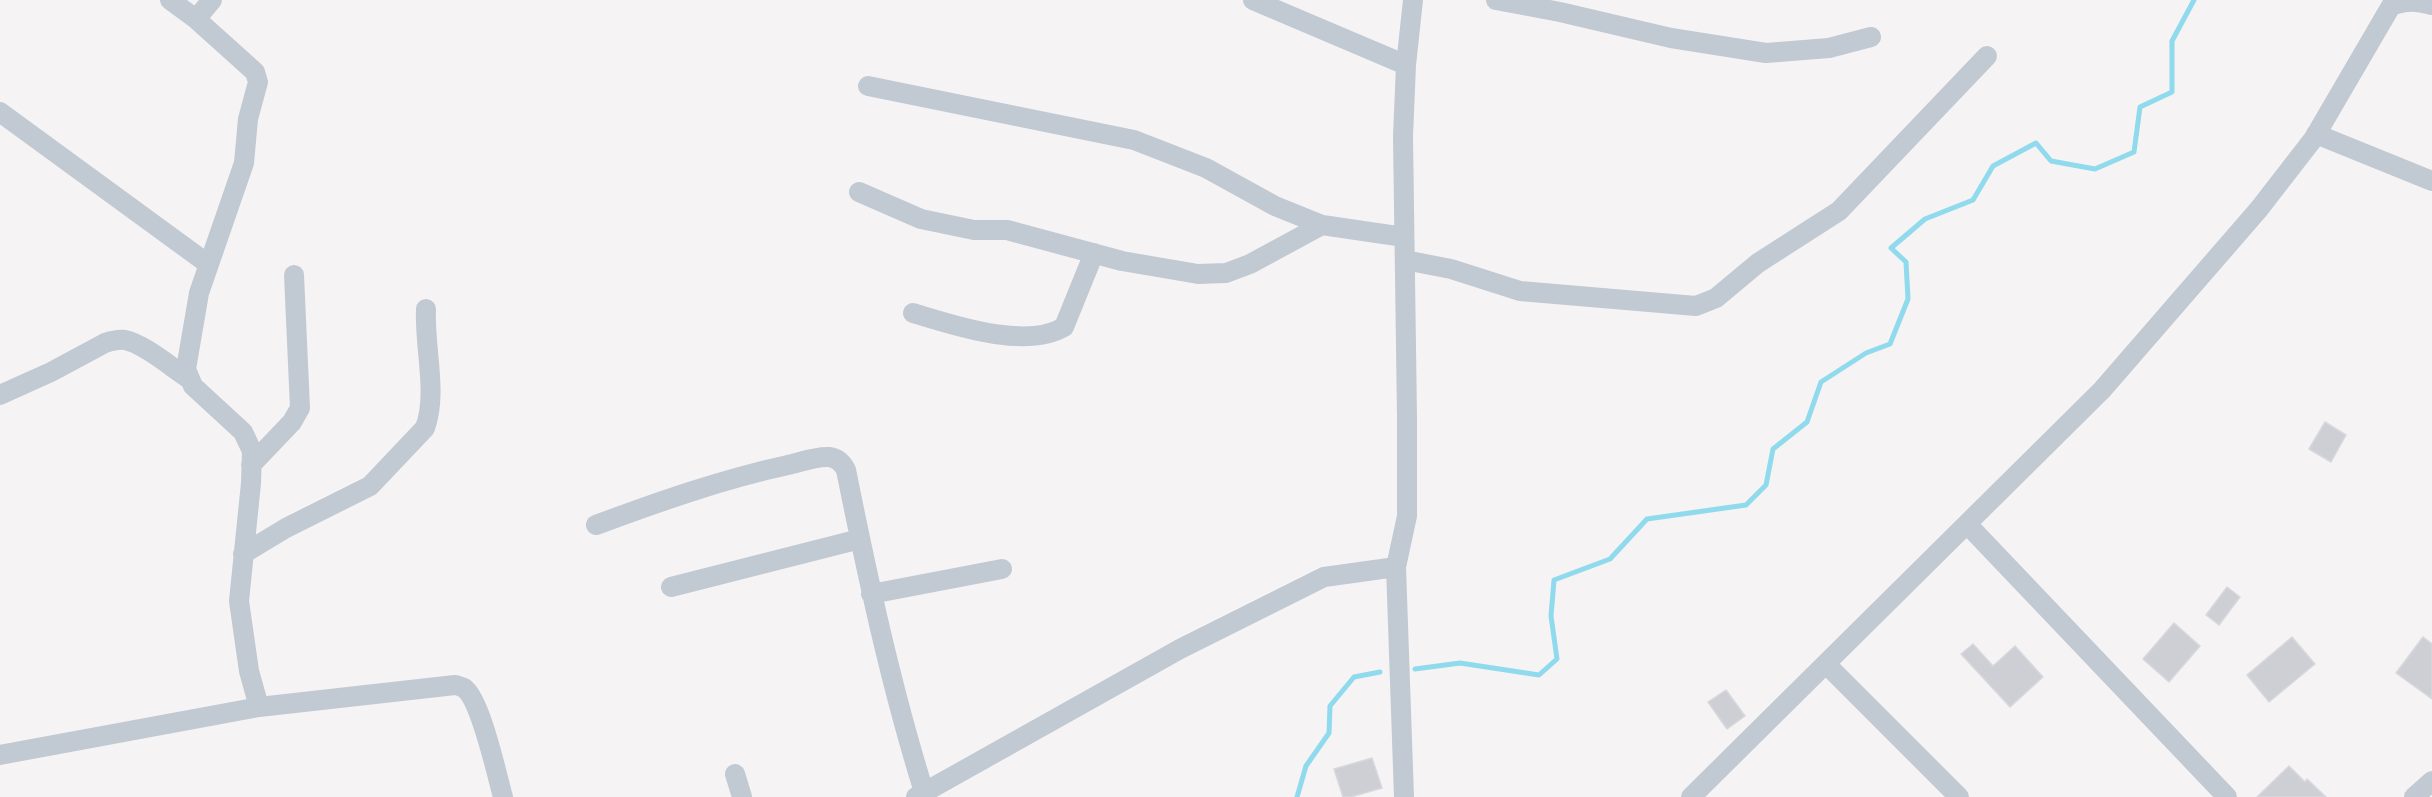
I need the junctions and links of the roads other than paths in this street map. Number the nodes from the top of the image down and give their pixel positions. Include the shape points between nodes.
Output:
1 (170, 0) edge
2 (212, 0) edge
3 (1253, 0) edge
4 (1413, 0) edge
5 (1496, 0) edge
6 (2402, 1) edge
7 (2432, 5) edge
8 (196, 19) junction
9 (1871, 37) dead end
10 (1987, 56) dead end
11 (1406, 65) junction
12 (868, 86) dead end
13 (0, 112) edge
14 (2316, 134) junction
15 (2432, 181) edge
16 (859, 192) dead end
17 (1322, 225) junction
18 (1404, 237) junction
19 (1095, 254) junction
20 (1405, 260) junction
21 (208, 264) junction
22 (294, 274) dead end
23 (426, 309) dead end
24 (913, 313) dead end
25 (188, 378) junction
26 (0, 395) edge
27 (251, 465) junction
28 (1967, 524) junction
29 (596, 525) dead end
30 (860, 539) junction
31 (243, 554) junction
32 (1396, 567) junction
33 (1002, 569) dead end
34 (671, 587) dead end
35 (871, 594) junction
36 (1827, 664) junction
37 (259, 707) junction
38 (0, 756) edge
39 (735, 774) dead end
40 (2432, 781) edge
41 (920, 795) edge
42 (502, 797) edge
43 (742, 797) edge
44 (1404, 797) edge
45 (1691, 797) edge
46 (1959, 797) edge
47 (2227, 797) edge
48 (2415, 797) edge

1 - 8 street
2 - 8 street
3 - 11 street
4 - 11 street
5 - 9 street via 1671,38 1766,53 1829,48
6 - 7 street
6 - 14 street via 2386,12
8 - 21 street via 255,72 258,82 248,119 244,163
10 - 20 street via 1839,211 1758,262 1716,298 1696,306 1520,291 1451,269
11 - 18 street
12 - 17 street via 1134,140 1206,168 1275,206
13 - 21 street
14 - 15 street
14 - 28 street via 2259,209 2102,390
16 - 19 street via 921,219 974,231 1007,230
17 - 18 street
17 - 19 street via 1226,273 1198,274
18 - 20 street
19 - 24 street via 1064,327 1053,334 1032,337 974,332
20 - 32 street via 1407,516
21 - 25 street via 188,354
22 - 27 street via 300,408 292,422
23 - 31 street via 431,401 425,428 370,486
25 - 26 street via 125,340 105,343
25 - 27 street via 243,432 252,451
27 - 31 street
28 - 36 street
28 - 47 street
29 - 30 street via 770,469 826,457 836,459 846,470
30 - 34 street
30 - 35 street
31 - 37 street via 239,601 249,671
32 - 41 street via 1324,577 1304,585 1180,649
32 - 44 street
33 - 35 street
35 - 41 street
36 - 45 street
36 - 46 street
37 - 38 street
37 - 42 street via 456,685 470,694 489,742
39 - 43 street
40 - 48 street

